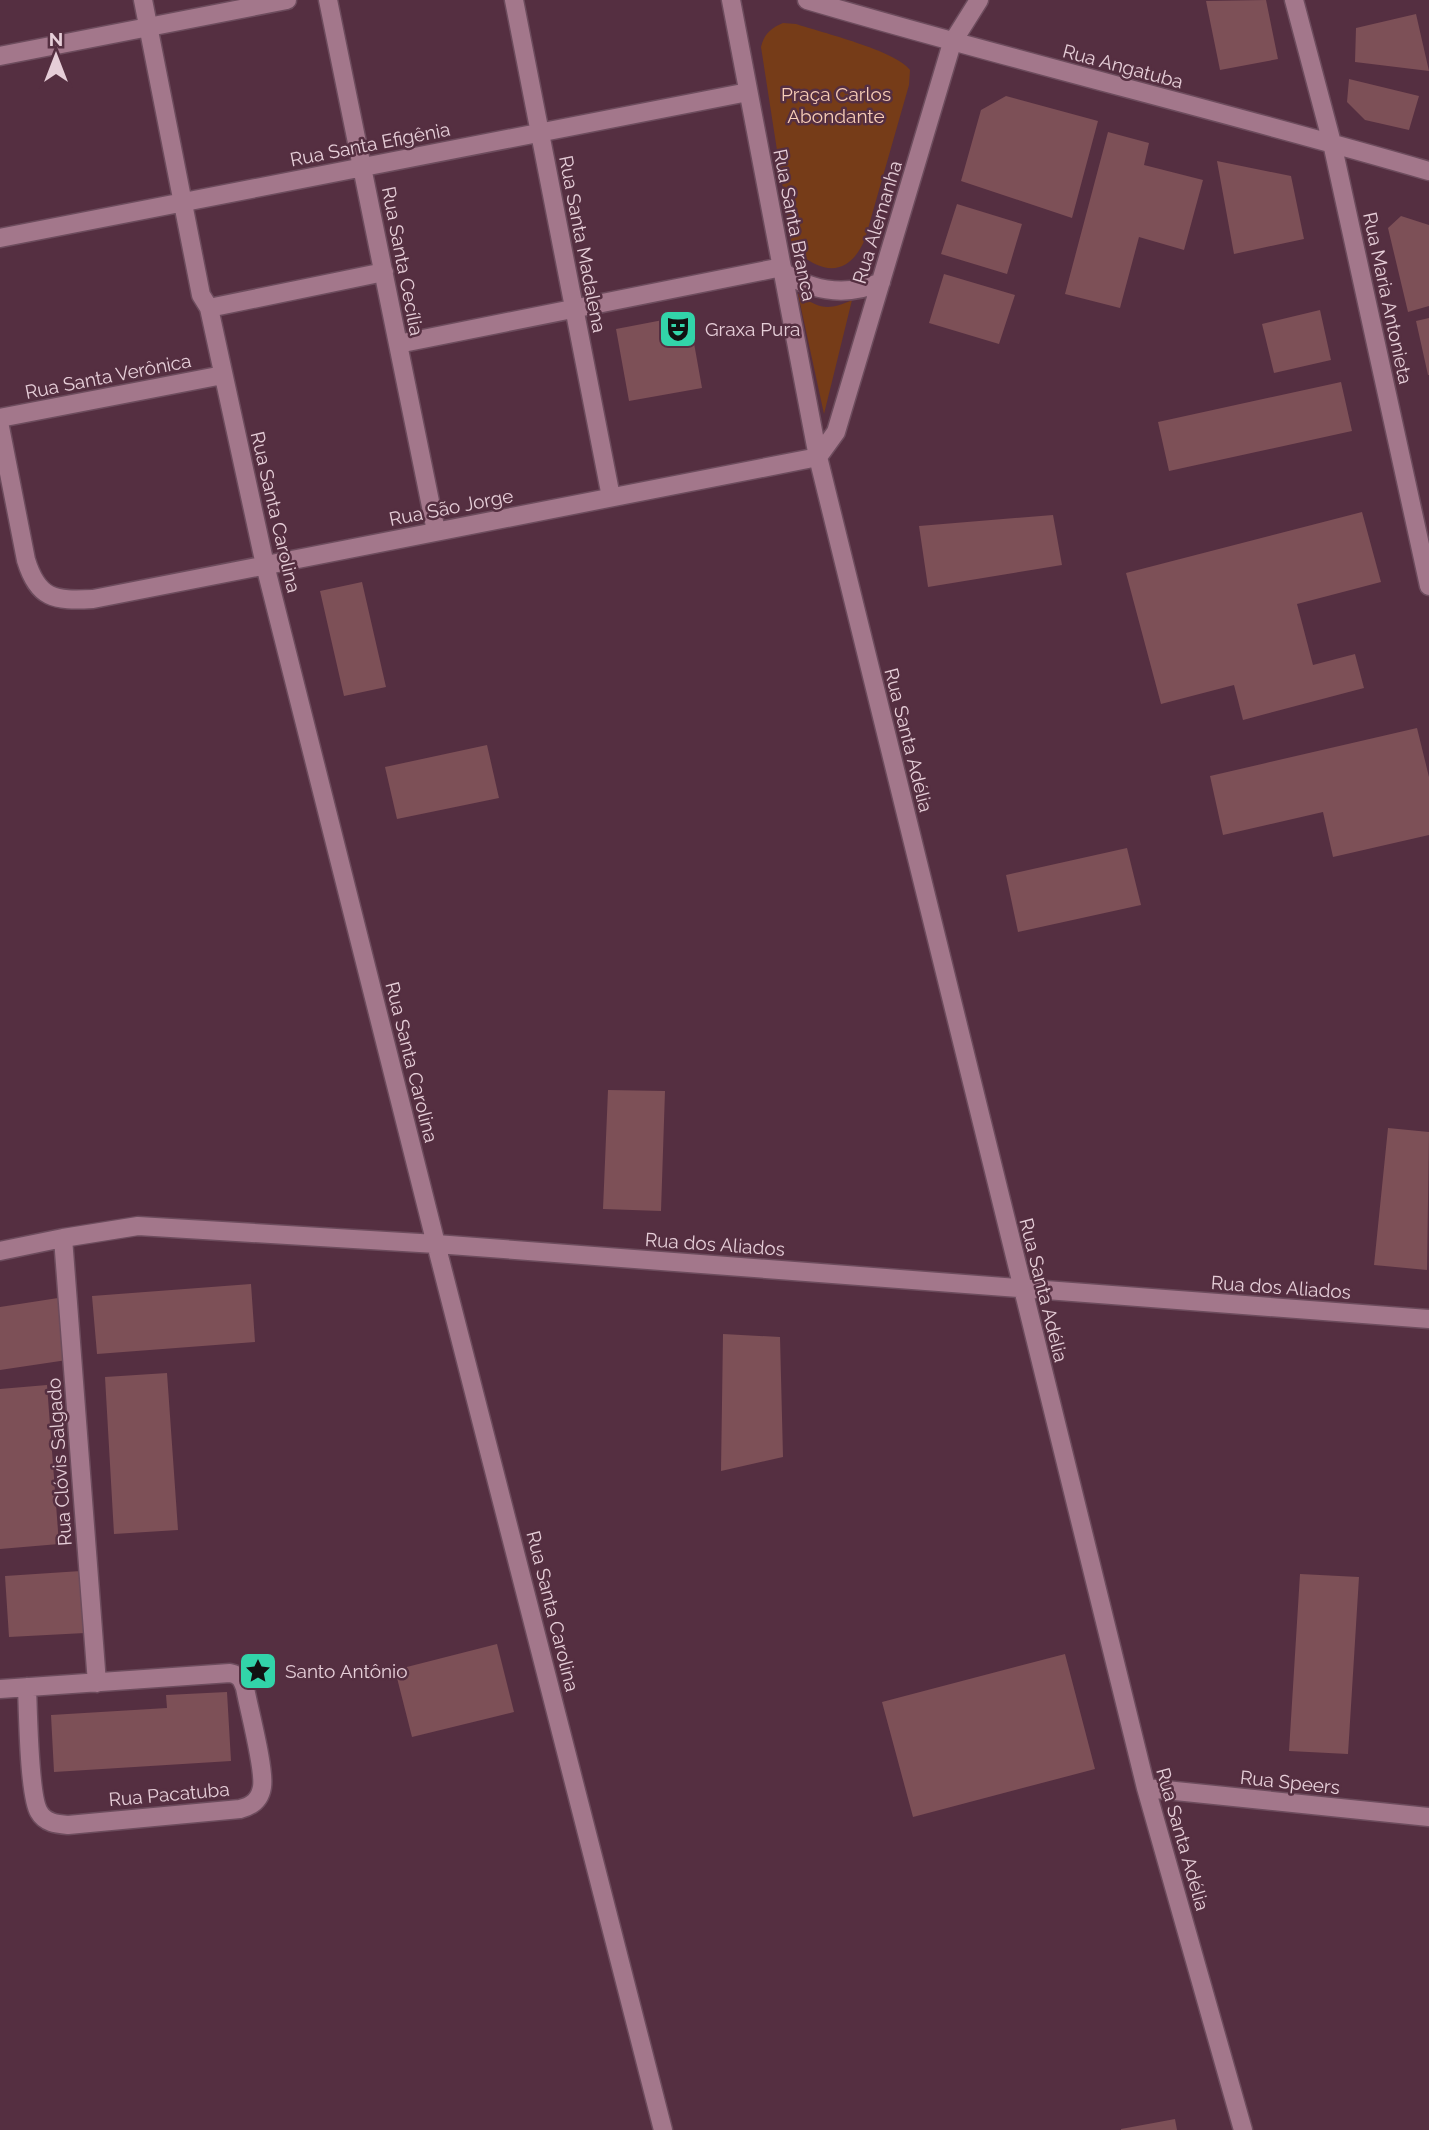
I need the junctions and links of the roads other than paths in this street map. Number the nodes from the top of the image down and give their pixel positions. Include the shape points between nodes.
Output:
1 (143, 0) edge
2 (287, 0) edge
3 (328, 0) edge
4 (514, 0) edge
5 (731, 0) edge
6 (807, 0) edge
7 (979, 0) edge
8 (1294, 0) edge
9 (148, 27) junction
10 (952, 43) junction
11 (0, 56) edge
12 (748, 92) junction
13 (539, 133) junction
14 (1332, 143) junction
15 (362, 167) junction
16 (1429, 171) edge
17 (183, 202) junction
18 (0, 238) edge
19 (782, 270) junction
20 (384, 272) junction
21 (881, 282) junction
22 (209, 308) junction
23 (574, 308) junction
24 (398, 344) junction
25 (223, 375) junction
26 (0, 418) edge
27 (0, 427) edge
28 (818, 457) junction
29 (611, 497) junction
30 (436, 531) junction
31 (265, 565) junction
32 (1429, 586) edge
33 (63, 1238) junction
34 (436, 1244) junction
35 (0, 1251) edge
36 (1022, 1289) junction
37 (1429, 1319) edge
38 (97, 1683) junction
39 (27, 1687) junction
40 (0, 1689) edge
41 (1146, 1788) junction
42 (1429, 1817) edge
43 (663, 2130) edge
44 (1243, 2130) edge

1 - 9 street, Rua Santa Carolina
2 - 9 street
3 - 15 street, Rua Santa Cecília
4 - 13 street, Rua Santa Madalena
5 - 12 street, Rua Santa Branca
6 - 10 street, Rua Angatuba
7 - 10 street, Rua Alemanha
8 - 14 street, Rua Maria Antonieta
9 - 11 street
9 - 17 street, Rua Santa Carolina
10 - 14 street, Rua Angatuba
10 - 21 street, Rua Alemanha
12 - 13 street, Rua Santa Efigênia
12 - 19 street, Rua Santa Branca
13 - 15 street, Rua Santa Efigênia
13 - 23 street, Rua Santa Madalena
14 - 16 street, Rua Angatuba
14 - 32 street, Rua Maria Antonieta
15 - 17 street, Rua Santa Efigênia
15 - 20 street, Rua Santa Cecília
17 - 18 street, Rua Santa Efigênia
17 - 22 street, Rua Santa Carolina via 201,295
19 - 21 street via 798,281 840,292
19 - 23 street
19 - 28 street, Rua Santa Branca
20 - 22 street
20 - 24 street, Rua Santa Cecília
21 - 28 street, Rua Alemanha via 836,432
22 - 25 street, Rua Santa Carolina
23 - 24 street
23 - 29 street, Rua Santa Madalena
24 - 30 street, Rua Santa Cecília
25 - 26 street, Rua Santa Verônica
25 - 31 street, Rua Santa Carolina
27 - 31 street, Rua São Jorge via 32,581 50,597 93,599
28 - 29 street, Rua São Jorge
28 - 36 street, Rua Santa Adélia
29 - 30 street, Rua São Jorge
30 - 31 street, Rua São Jorge
31 - 34 street, Rua Santa Carolina
33 - 34 street, Rua dos Aliados via 138,1226
33 - 35 street, Rua dos Aliados
33 - 38 street, Rua Clóvis Salgado
34 - 36 street, Rua dos Aliados
34 - 43 street, Rua Santa Carolina
36 - 37 street, Rua dos Aliados
36 - 41 street, Rua Santa Adélia
38 - 39 street, Rua Pacatuba
38 - 39 street, Rua Pacatuba via 237,1675 245,1688 262,1776 257,1801 250,1807 54,1824 44,1818 35,1801
39 - 40 street, Rua Pacatuba
41 - 42 street, Rua Speers
41 - 44 street, Rua Santa Adélia

